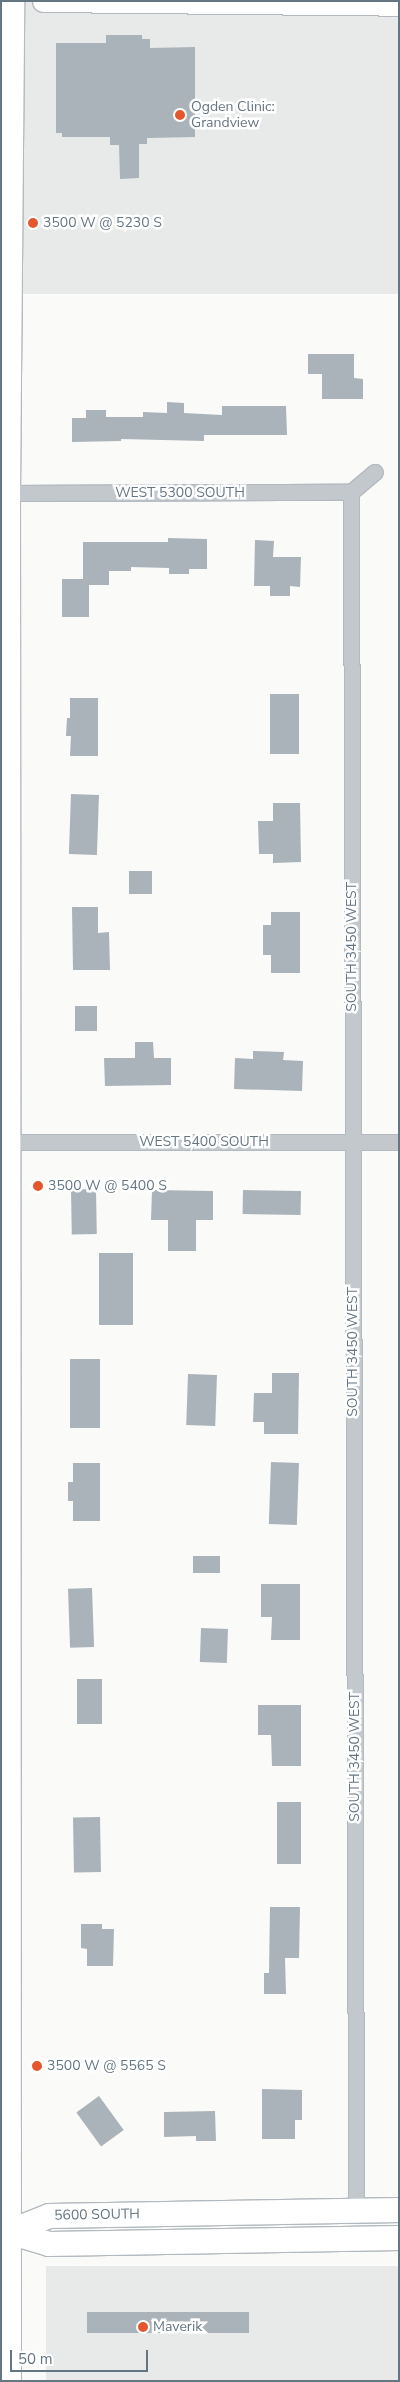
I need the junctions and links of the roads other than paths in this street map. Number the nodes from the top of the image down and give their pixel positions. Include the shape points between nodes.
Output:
1 (12, 1) edge
2 (43, 1) edge
3 (399, 5) edge
4 (5, 177) edge
5 (375, 472) dead end
6 (351, 492) junction
7 (8, 493) junction
8 (5, 875) edge
9 (10, 1142) junction
10 (353, 1142) junction
11 (399, 1142) edge
12 (5, 1600) edge
13 (399, 2210) edge
14 (356, 2212) junction
15 (5, 2232) edge
16 (399, 2238) edge
17 (9, 2381) edge

1 - 4 main road
2 - 3 street
4 - 7 main road
5 - 6 street
6 - 7 street, WEST 5300 SOUTH
6 - 10 street, SOUTH 3450 WEST
7 - 8 main road
8 - 9 main road
9 - 10 street, WEST 5400 SOUTH
9 - 12 main road
10 - 11 street, WEST 5400 SOUTH
10 - 14 street, SOUTH 3450 WEST
12 - 15 main road
13 - 14 main road, 5600 SOUTH
14 - 15 main road, 5600 SOUTH via 49,2216
15 - 16 main road, 5600 SOUTH via 49,2244
15 - 17 main road

